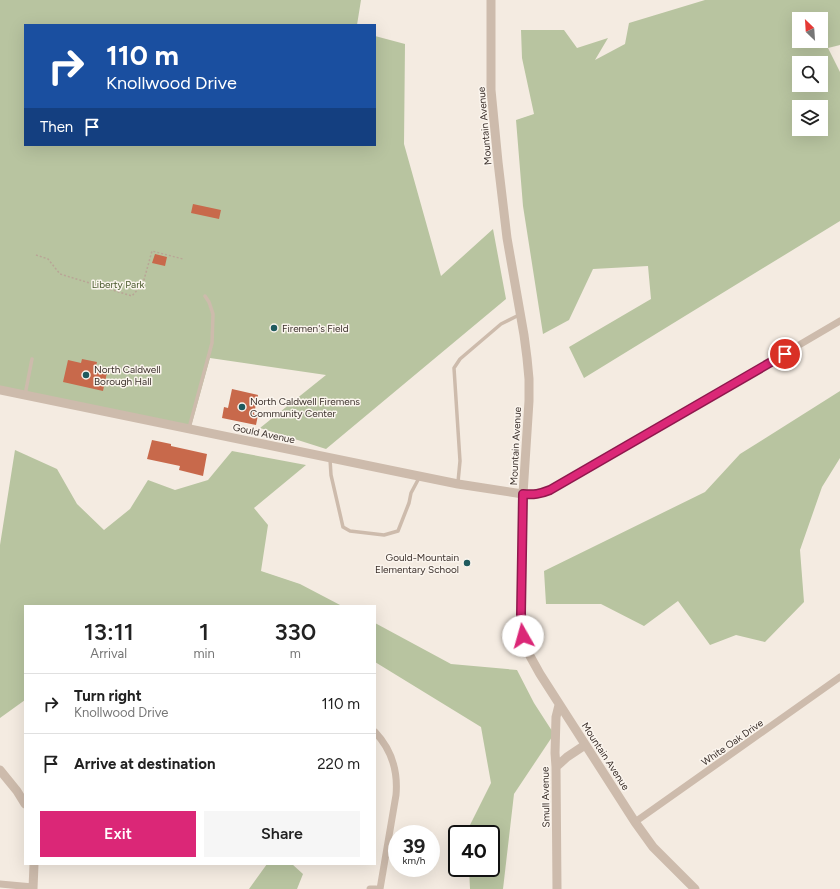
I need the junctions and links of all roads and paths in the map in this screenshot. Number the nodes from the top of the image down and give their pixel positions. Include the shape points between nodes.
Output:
1 (491, 0) edge
2 (36, 255) dead end
3 (183, 259) dead end
4 (205, 296) dead end
5 (521, 314) junction
6 (840, 321) edge
7 (32, 359) dead end
8 (0, 390) edge
9 (25, 395) junction
10 (188, 429) junction
11 (330, 458) junction
12 (420, 476) junction
13 (458, 484) junction
14 (523, 494) junction
15 (840, 677) edge
16 (559, 705) junction
17 (376, 733) edge
18 (585, 744) junction
19 (556, 767) junction
20 (0, 770) edge
21 (24, 802) edge
22 (636, 822) junction
23 (34, 865) edge
24 (0, 884) edge
25 (33, 888) edge
26 (370, 889) edge
27 (376, 889) edge
28 (380, 889) edge
29 (557, 889) edge
30 (695, 889) edge

1 - 5 street, Mountain Avenue via 491,90 494,127 507,238
2 - 3 path via 48,259 60,274 132,296 142,287 152,251
4 - 10 lane via 213,314 212,343
5 - 13 lane via 501,324 460,359 454,368 460,461
5 - 14 street, Mountain Avenue via 529,379
6 - 14 street via 550,490 542,494
7 - 9 lane
8 - 9 street, Gould Avenue
9 - 10 street, Gould Avenue
10 - 11 street, Gould Avenue
11 - 12 street, Gould Avenue
11 - 12 lane via 331,475 343,528 350,531 384,535 398,531 411,493
12 - 13 street, Gould Avenue
13 - 14 street, Gould Avenue
14 - 16 street, Mountain Avenue via 523,636 530,656
15 - 22 street, White Oak Drive
16 - 18 street, Mountain Avenue
16 - 19 street, Smull Avenue via 556,717
17 - 28 street via 390,754 397,784
18 - 19 street
18 - 22 street, Mountain Avenue
19 - 29 street, Smull Avenue
20 - 21 street
22 - 30 street, Mountain Avenue via 653,847
23 - 25 street
24 - 25 street
26 - 27 street

